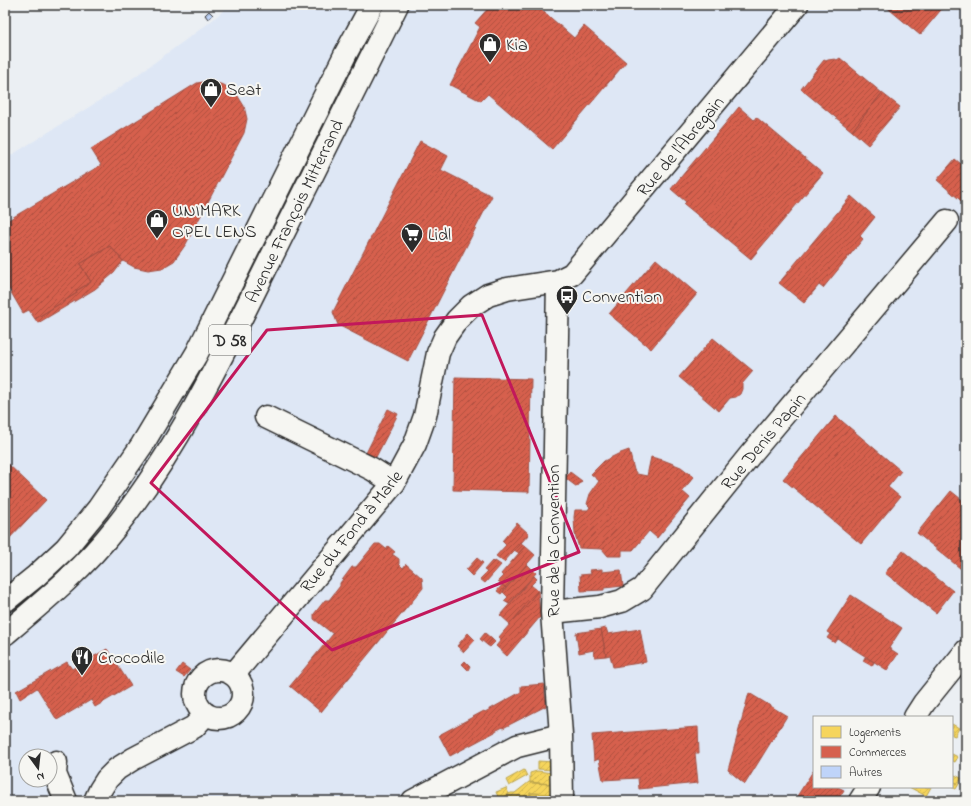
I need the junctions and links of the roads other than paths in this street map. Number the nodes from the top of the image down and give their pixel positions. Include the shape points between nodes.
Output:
1 (372, 5) edge
2 (397, 5) edge
3 (797, 5) edge
4 (947, 221) dead end
5 (558, 281) junction
6 (266, 417) dead end
7 (394, 483) junction
8 (5, 601) edge
9 (552, 612) junction
10 (5, 634) edge
11 (966, 651) edge
12 (234, 674) junction
13 (206, 714) junction
14 (916, 716) edge
15 (561, 735) junction
16 (58, 781) edge
17 (868, 788) edge
18 (65, 798) edge
19 (95, 800) edge
20 (413, 801) edge
21 (562, 801) edge
22 (860, 801) edge

1 - 8 street, Avenue François Mitterrand / D 58 via 197,353 142,445 98,509 66,548
2 - 10 street, Avenue François Mitterrand / D 58 via 221,358 166,456 116,527 85,562
3 - 5 street, Rue de l'Abregain via 572,274
4 - 9 street, Rue Denis Papin via 755,449 642,589 622,602
5 - 7 street, Rue du Fond à Marle via 507,289 488,295 471,306 457,320 438,353 425,416 415,444
5 - 9 street, Rue de la Convention
6 - 7 street via 372,468
7 - 12 street, Rue du Fond à Marle
9 - 15 street, Rue de la Convention
11 - 14 street
12 - 13 street via 239,679 244,693 240,707 221,718
12 - 13 street via 219,669 212,670 199,679 196,686 196,702
13 - 19 street via 194,727 117,769 107,779
15 - 20 street via 517,746
15 - 21 street, Rue de la Convention
16 - 18 street
17 - 22 street
18 - 19 street

